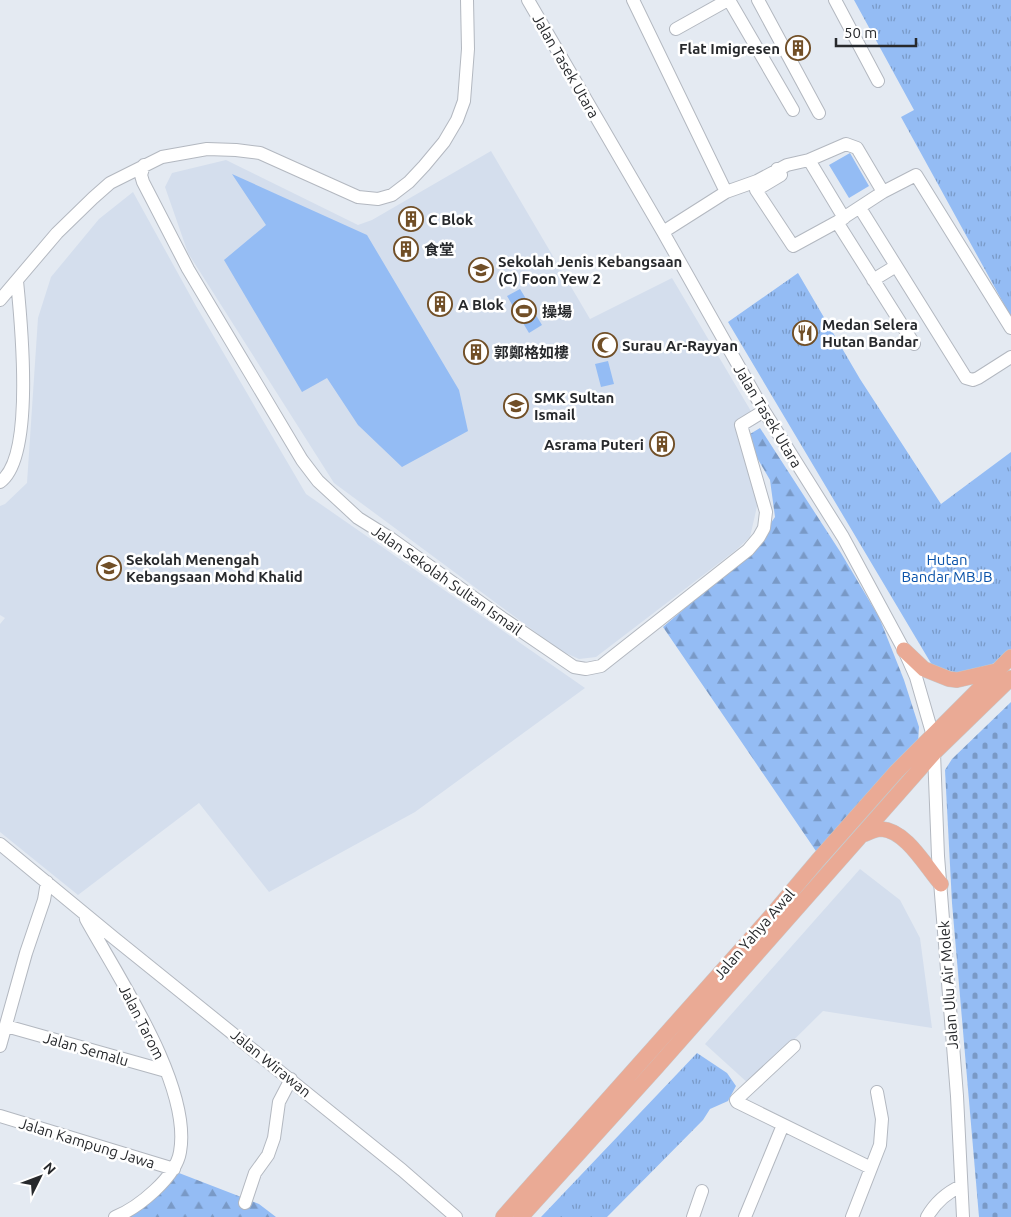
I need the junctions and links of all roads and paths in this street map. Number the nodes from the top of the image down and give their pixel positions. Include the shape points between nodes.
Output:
1 (466, 0) edge
2 (528, 0) edge
3 (633, 0) edge
4 (728, 0) edge
5 (758, 0) edge
6 (836, 0) edge
7 (676, 29) dead end
8 (878, 81) dead end
9 (793, 110) dead end
10 (819, 113) dead end
11 (808, 160) junction
12 (144, 165) junction
13 (777, 169) junction
14 (726, 192) junction
15 (883, 192) junction
16 (860, 208) junction
17 (841, 220) junction
18 (663, 232) junction
19 (896, 266) junction
20 (874, 280) junction
21 (17, 281) junction
22 (0, 300) edge
23 (1011, 328) edge
24 (914, 344) dead end
25 (1011, 357) edge
26 (764, 411) junction
27 (0, 482) edge
28 (904, 650) junction
29 (1011, 657) edge
30 (996, 671) junction
31 (1011, 678) edge
32 (933, 736) junction
33 (934, 754) junction
34 (860, 836) junction
35 (0, 844) edge
36 (46, 882) junction
37 (941, 884) junction
38 (82, 912) junction
39 (114, 938) junction
40 (106, 955) junction
41 (6, 1026) junction
42 (0, 1046) edge
43 (794, 1046) dead end
44 (166, 1071) junction
45 (291, 1079) junction
46 (876, 1092) dead end
47 (0, 1116) edge
48 (784, 1125) junction
49 (871, 1168) junction
50 (174, 1169) junction
51 (961, 1186) junction
52 (702, 1191) dead end
53 (244, 1203) dead end
54 (115, 1217) edge
55 (456, 1217) edge
56 (502, 1217) edge
57 (521, 1217) edge
58 (693, 1217) edge
59 (746, 1217) edge
60 (852, 1217) edge
61 (927, 1217) edge
62 (963, 1217) edge

1 - 12 street via 468,49 464,101 457,120 424,166 392,195 378,199 358,197 260,153 236,150 207,149 162,157
2 - 18 street, Jalan Tasek Utara
3 - 14 street
4 - 7 street
4 - 9 street
5 - 10 street
6 - 8 street
11 - 13 street
11 - 15 street via 846,144 854,146
11 - 17 street
12 - 21 street via 110,183 92,198
12 - 26 street, Jalan Sekolah Sultan Ismail via 143,182 188,269 302,460 318,481 358,518 574,666 586,669 601,666 748,550 759,537 766,512 741,426
13 - 14 street via 757,181
13 - 17 street via 781,175 756,190 793,246
14 - 18 street
15 - 16 street
15 - 23 street via 916,175
16 - 17 street
16 - 19 street
17 - 20 street
18 - 26 street, Jalan Tasek Utara
19 - 20 street
19 - 25 street via 968,379 978,378
20 - 24 street
21 - 22 street
21 - 27 street via 24,413 10,472
26 - 28 street, Jalan Tasek Utara via 843,538
28 - 30 main road via 924,669 949,679
28 - 32 street, Jalan Tasek Utara via 916,677
29 - 30 main road, Jalan Yahya Awal
30 - 32 main road, Jalan Yahya Awal
31 - 33 main road, Jalan Yahya Awal
32 - 33 street, Jalan Tasek Utara
32 - 56 main road, Jalan Yahya Awal via 896,772
33 - 34 main road, Jalan Yahya Awal
33 - 37 street, Jalan Ulu Air Molek
34 - 37 main road via 881,829 890,830 907,841
34 - 57 main road, Jalan Yahya Awal
35 - 36 street, Jalan Tarom
36 - 38 street, Jalan Tarom
36 - 41 street via 44,900
37 - 51 street, Jalan Ulu Air Molek
38 - 39 street, Jalan Wirawan
38 - 40 street, Jalan Tarom
39 - 40 street
39 - 45 street, Jalan Wirawan
40 - 44 street, Jalan Tarom via 151,1034
41 - 42 street
41 - 44 street, Jalan Semalu
43 - 48 street via 736,1100
44 - 50 street, Jalan Tarom via 182,1133
45 - 53 street via 278,1102 274,1138 268,1155 255,1173
45 - 55 street, Jalan Wirawan
46 - 49 street via 882,1119 880,1145
47 - 50 street, Jalan Kampung Jawa
48 - 49 street
48 - 59 street
49 - 60 street
50 - 54 street, Jalan Tarom via 149,1196
51 - 61 street via 948,1193
51 - 62 street, Jalan Ulu Air Molek
52 - 58 street

